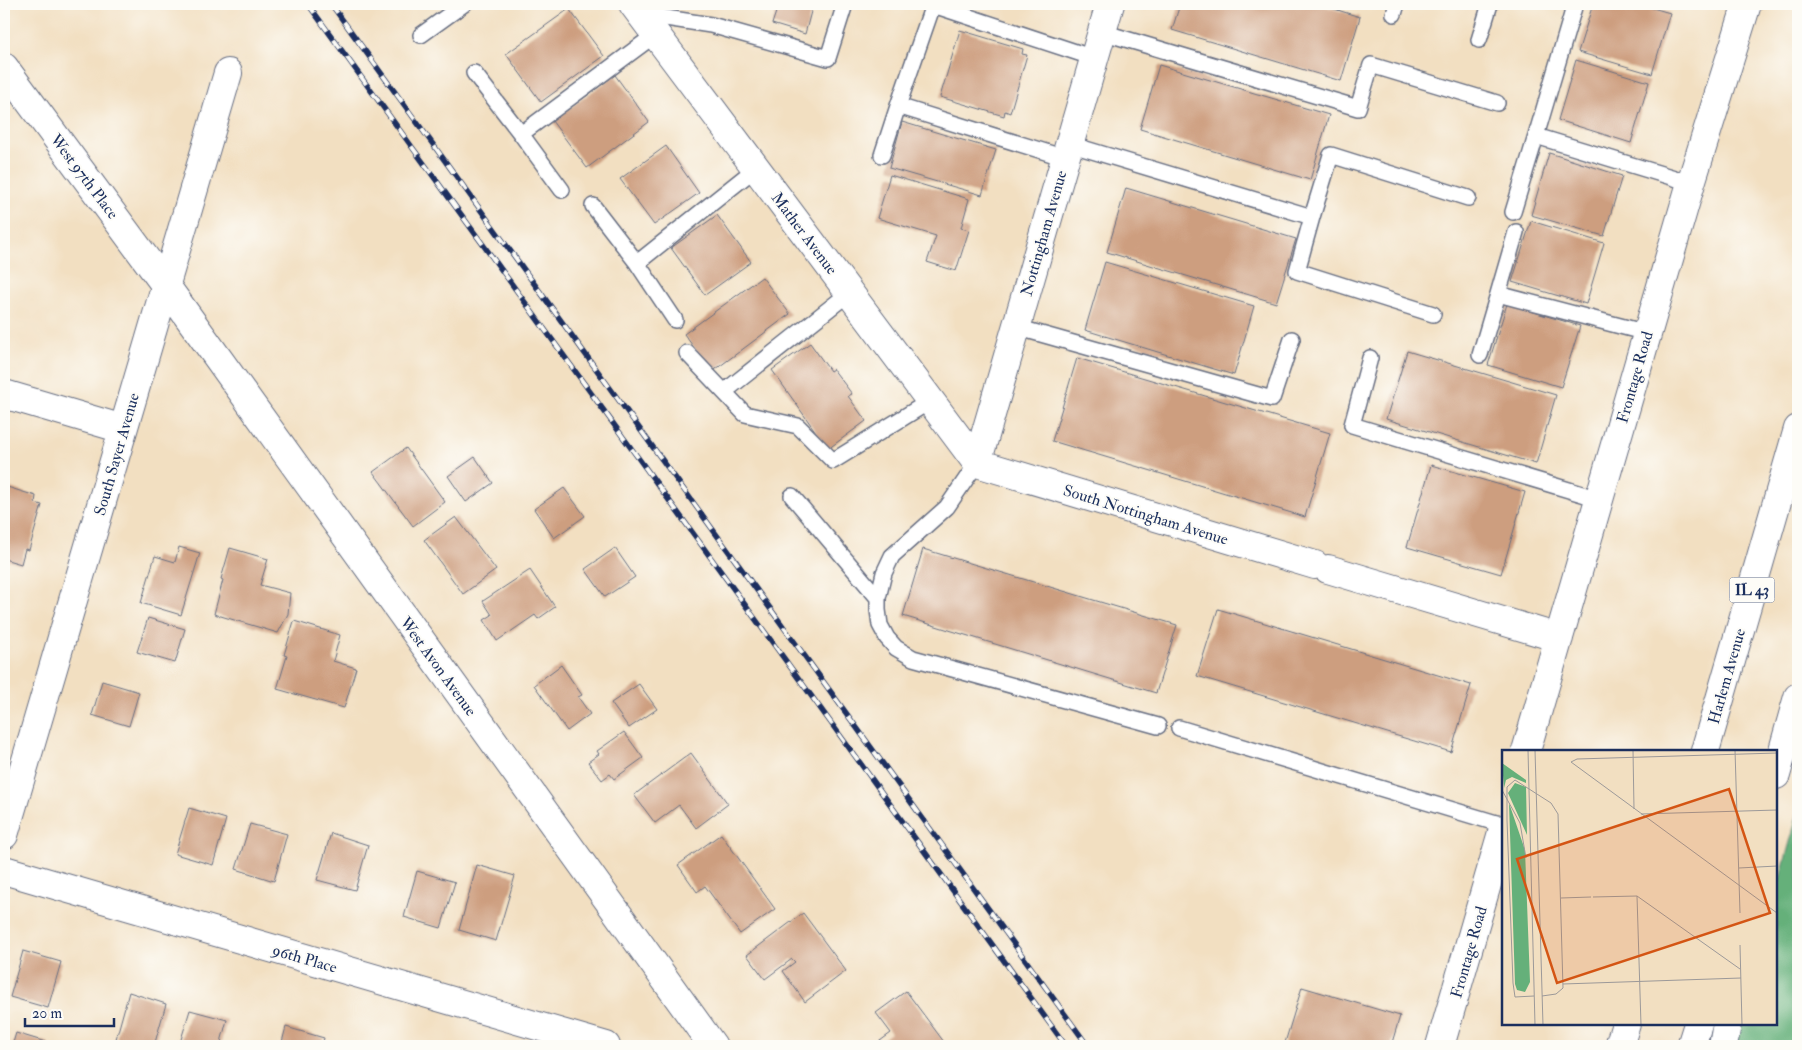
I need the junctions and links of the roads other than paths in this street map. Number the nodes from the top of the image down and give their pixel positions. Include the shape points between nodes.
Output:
1 (464, 4) edge
2 (845, 4) edge
3 (1110, 4) edge
4 (1490, 4) edge
5 (1574, 4) edge
6 (1747, 4) edge
7 (643, 17) edge
8 (1102, 32) junction
9 (421, 35) dead end
10 (1479, 40) dead end
11 (1094, 58) junction
12 (4, 67) edge
13 (474, 73) dead end
14 (228, 74) dead end
15 (1497, 103) dead end
16 (898, 106) junction
17 (522, 134) junction
18 (1536, 136) junction
19 (1067, 151) junction
20 (882, 155) dead end
21 (756, 168) junction
22 (1691, 183) junction
23 (562, 190) dead end
24 (1468, 198) dead end
25 (593, 206) dead end
26 (1513, 212) dead end
27 (1312, 216) junction
28 (1516, 232) dead end
29 (637, 263) junction
30 (166, 286) junction
31 (850, 293) junction
32 (1498, 294) junction
33 (1433, 314) dead end
34 (675, 320) dead end
35 (1016, 327) junction
36 (1647, 333) junction
37 (1292, 339) dead end
38 (687, 353) dead end
39 (1480, 355) dead end
40 (1370, 358) dead end
41 (724, 392) junction
42 (4, 394) edge
43 (930, 400) junction
44 (123, 429) junction
45 (1798, 429) edge
46 (977, 463) junction
47 (792, 496) dead end
48 (1599, 499) junction
49 (878, 598) junction
50 (1559, 638) junction
51 (1798, 697) edge
52 (1158, 726) dead end
53 (1179, 728) dead end
54 (1526, 750) edge
55 (1705, 750) edge
56 (1777, 771) edge
57 (1502, 827) edge
58 (1502, 830) edge
59 (4, 835) edge
60 (4, 870) edge
61 (1626, 1025) edge
62 (1698, 1025) edge
63 (1727, 1025) edge
64 (606, 1046) edge
65 (713, 1046) edge
66 (1440, 1046) edge
67 (1619, 1046) edge
68 (1691, 1046) edge
69 (1723, 1046) edge

1 - 9 lane
2 - 7 lane via 828,58 711,25
3 - 8 street, Nottingham Avenue
4 - 10 lane
5 - 18 lane
6 - 22 street, Frontage Road
7 - 17 lane
7 - 21 street, Mather Avenue
8 - 11 street, Nottingham Avenue
8 - 15 lane via 1358,108 1371,64
11 - 16 lane via 933,5
11 - 19 street, Nottingham Avenue
12 - 30 street, West 97th Place
13 - 17 lane
14 - 30 street, South Sayer Avenue
16 - 19 lane
16 - 20 lane
17 - 23 lane
18 - 22 lane
18 - 26 lane
19 - 27 lane
19 - 35 street, Nottingham Avenue
21 - 29 lane
21 - 31 street, Mather Avenue
22 - 36 street, Frontage Road
24 - 27 lane via 1330,155
25 - 29 lane
27 - 33 lane via 1297,271
28 - 32 lane
29 - 34 lane
30 - 44 street, South Sayer Avenue
30 - 65 street, West Avon Avenue
31 - 41 lane
31 - 43 street, Mather Avenue
32 - 36 lane
32 - 39 lane
35 - 37 lane via 1272,399
35 - 46 street, Nottingham Avenue
36 - 48 street, Frontage Road
38 - 41 lane
40 - 48 lane via 1352,425
41 - 43 lane via 745,414 798,426 833,461
42 - 44 street
43 - 46 street, Mather Avenue
44 - 59 street, South Sayer Avenue
45 - 55 street, Harlem Avenue / IL 43
46 - 49 lane via 947,507 892,556
46 - 50 street, South Nottingham Avenue
47 - 49 lane
48 - 50 street, Frontage Road
49 - 52 lane via 880,625 887,638 913,658
50 - 54 street, Frontage Road
51 - 56 street
53 - 57 lane
58 - 66 street, Frontage Road
60 - 64 street, 96th Place
61 - 67 street
62 - 68 street
63 - 69 street

